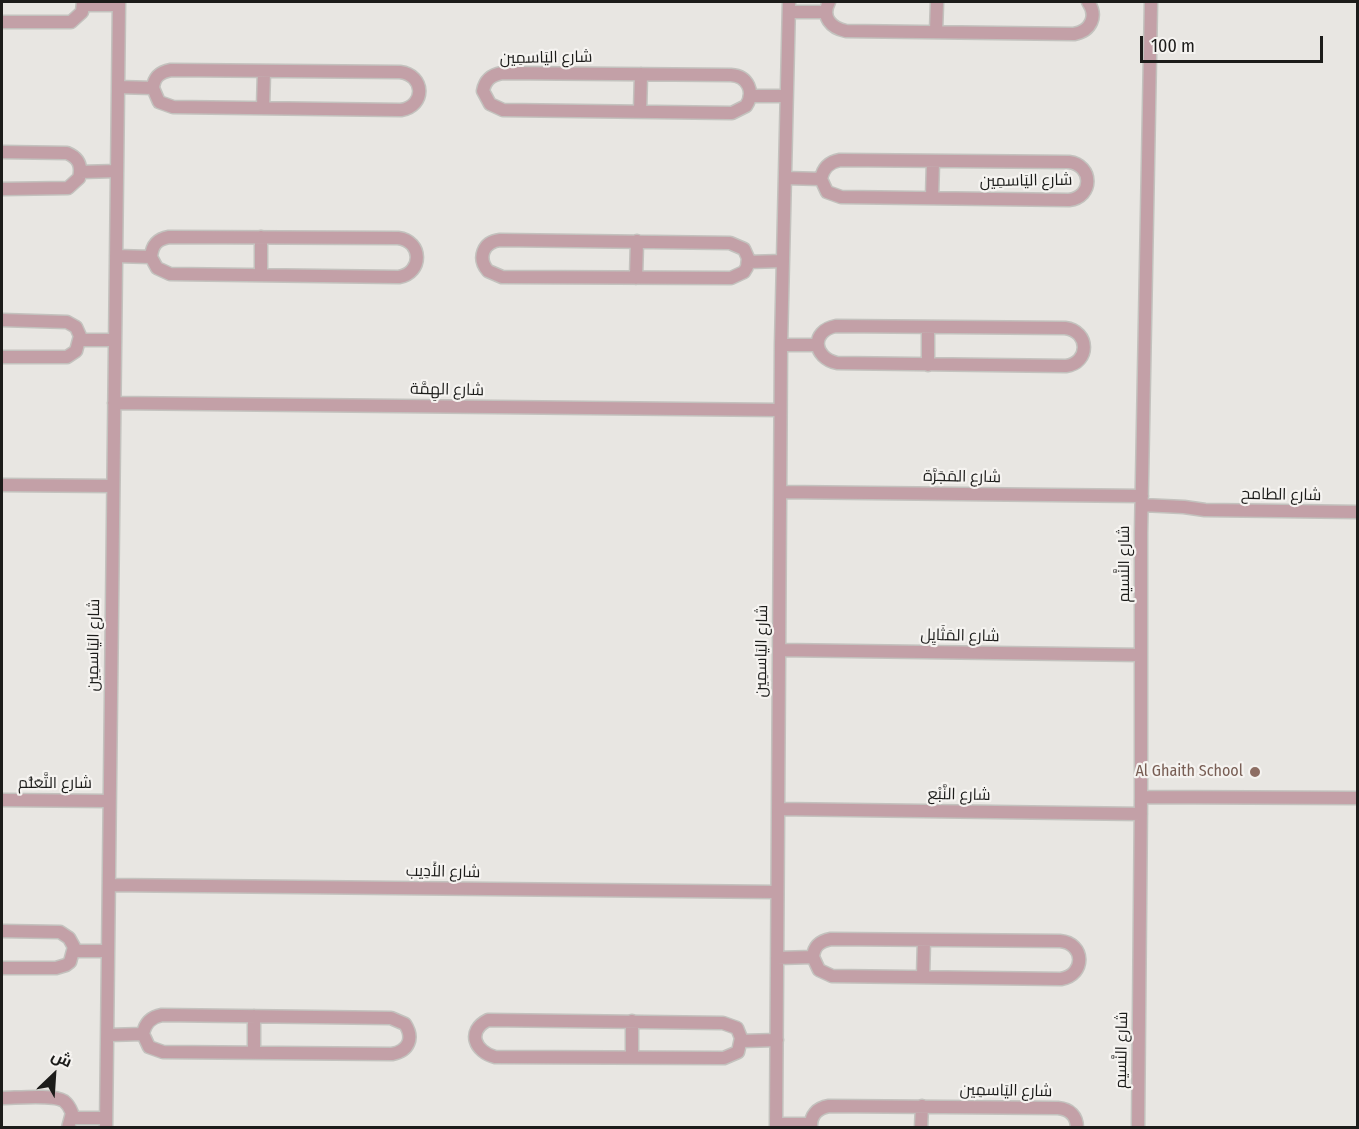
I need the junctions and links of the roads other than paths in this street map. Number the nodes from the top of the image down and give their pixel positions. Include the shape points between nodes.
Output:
1 (937, 2) edge
2 (1088, 2) edge
3 (1150, 2) edge
4 (119, 3) edge
5 (83, 4) edge
6 (789, 7) edge
7 (827, 7) edge
8 (2, 22) edge
9 (936, 32) junction
10 (264, 71) junction
11 (641, 74) junction
12 (118, 87) junction
13 (153, 88) junction
14 (751, 96) junction
15 (786, 96) junction
16 (263, 108) junction
17 (640, 112) junction
18 (2, 152) edge
19 (933, 161) junction
20 (117, 171) junction
21 (81, 172) junction
22 (785, 178) junction
23 (821, 179) junction
24 (2, 189) edge
25 (932, 198) junction
26 (261, 237) junction
27 (637, 242) junction
28 (116, 256) junction
29 (151, 256) junction
30 (782, 261) junction
31 (748, 262) junction
32 (261, 275) junction
33 (636, 278) junction
34 (2, 320) edge
35 (928, 327) junction
36 (80, 340) junction
37 (115, 340) junction
38 (781, 345) junction
39 (818, 345) junction
40 (2, 357) edge
41 (928, 365) junction
42 (114, 403) junction
43 (780, 410) junction
44 (2, 485) edge
45 (113, 486) junction
46 (781, 492) junction
47 (1142, 505) junction
48 (1358, 512) edge
49 (779, 650) junction
50 (1142, 655) junction
51 (1141, 797) junction
52 (1358, 798) edge
53 (2, 800) edge
54 (109, 801) junction
55 (778, 809) junction
56 (1141, 814) junction
57 (109, 885) junction
58 (777, 892) junction
59 (2, 931) edge
60 (924, 940) junction
61 (74, 951) junction
62 (107, 951) junction
63 (813, 957) junction
64 (777, 958) junction
65 (2, 968) edge
66 (923, 977) junction
67 (254, 1016) junction
68 (632, 1021) junction
69 (143, 1034) junction
70 (108, 1035) junction
71 (777, 1040) junction
72 (742, 1041) junction
73 (254, 1053) junction
74 (632, 1057) junction
75 (2, 1098) edge
76 (922, 1106) junction
77 (70, 1123) edge
78 (106, 1123) edge
79 (776, 1126) edge
80 (811, 1126) edge
81 (921, 1128) edge
82 (1077, 1128) edge
83 (1138, 1128) edge

1 - 9 street
2 - 9 street, شارع اليَاسمِين via 1093,17 1089,27 1080,33
3 - 47 street, شارع النَّسيم
4 - 5 street, شارع اليَاسمِين
4 - 12 street, شارع اليَاسمِين
5 - 8 street, شارع اليَاسمِين via 80,16 71,22
6 - 7 street, شارع اليَاسمِين
6 - 15 street, شارع اليَاسمِين
7 - 9 street, شارع اليَاسمِين via 832,25 846,31
10 - 13 street via 165,71 156,78
10 - 16 street
10 - 16 street via 406,73 415,78 420,93 411,107 401,110
11 - 14 street, شارع اليَاسمِين via 736,75 749,86
11 - 17 street
11 - 17 street, شارع اليَاسمِين via 502,73 491,76 483,91 490,105 503,110
12 - 13 street
12 - 20 street, شارع اليَاسمِين
13 - 16 street via 159,102 173,107
14 - 15 street
14 - 17 street, شارع اليَاسمِين via 746,106 732,113
15 - 22 street, شارع اليَاسمِين
18 - 21 street via 67,153 76,158
19 - 23 street, شارع اليَاسمِين via 834,161 825,168
19 - 25 street
19 - 25 street, شارع اليَاسمِين via 1074,163 1083,168 1088,184 1080,197 1069,200
20 - 21 street
20 - 28 street, شارع اليَاسمِين
21 - 24 street via 76,183 68,188
22 - 23 street
22 - 30 street, شارع اليَاسمِين
23 - 25 street, شارع اليَاسمِين via 827,192 841,197
26 - 29 street via 163,238 154,244
26 - 32 street
26 - 32 street via 404,239 413,245 418,260 413,270 399,277
27 - 31 street via 735,243 744,249
27 - 33 street
27 - 33 street via 500,240 489,243 482,258 488,271 502,277
28 - 29 street
28 - 37 street, شارع اليَاسمِين
29 - 32 street via 157,268 170,274
30 - 31 street
30 - 38 street, شارع اليَاسمِين
31 - 33 street via 744,272 731,278
34 - 36 street via 67,322 76,327
35 - 39 street via 830,327 821,334
35 - 41 street
35 - 41 street via 1070,329 1080,334 1085,350 1080,360 1066,366
36 - 37 street
36 - 40 street via 76,351 68,357
37 - 42 street, شارع اليَاسمِين
38 - 39 street
38 - 43 street, شارع اليَاسمِين
39 - 41 street via 824,358 837,363
42 - 43 street, شارع الهِمَّة
42 - 45 street, شارع اليَاسمِين
43 - 46 street, شارع اليَاسمِين
44 - 45 street
45 - 54 street, شارع اليَاسمِين
46 - 47 street, شارع المَجَرَّة
46 - 49 street, شارع اليَاسمِين
47 - 48 street, شارع الطامح via 1185,513
47 - 50 street, شارع النَّسيم
49 - 50 street, شارع المَثَايِل
49 - 55 street, شارع اليَاسمِين
50 - 51 street, شارع النَّسيم
51 - 52 street
51 - 56 street, شارع النَّسيم
53 - 54 street, شارع التَّعَلُّم
54 - 57 street, شارع اليَاسمِين
55 - 56 street, شارع النَّبْع
55 - 58 street, شارع اليَاسمِين
56 - 83 street, شارع النَّسيم
57 - 58 street, شارع الأَدِيب
57 - 62 street, شارع اليَاسمِين
58 - 64 street, شارع اليَاسمِين
59 - 61 street via 60,932 69,938
60 - 63 street via 825,940 816,946
60 - 66 street
60 - 66 street via 1065,941 1078,951 1080,962 1071,976 1061,979
61 - 62 street
61 - 65 street via 70,962 61,968
62 - 70 street, شارع اليَاسمِين
63 - 64 street
63 - 66 street via 819,970 832,976
64 - 71 street, شارع اليَاسمِين
67 - 69 street via 156,1016 147,1023
67 - 73 street
67 - 73 street via 397,1018 405,1024 410,1038 402,1051 392,1054
68 - 72 street via 729,1023 737,1028
68 - 74 street
68 - 74 street via 494,1020 483,1023 475,1038 481,1051 495,1057
69 - 70 street
69 - 73 street via 149,1047 163,1052
70 - 78 street, شارع اليَاسمِين
71 - 72 street
71 - 79 street, شارع اليَاسمِين
72 - 74 street via 738,1052 724,1058
75 - 77 street, شارع اليَاسمِين via 58,1099 68,1104
76 - 80 street, شارع اليَاسمِين via 823,1107 814,1113
76 - 81 street
76 - 82 street, شارع اليَاسمِين via 1063,1108 1073,1114
77 - 78 street, شارع اليَاسمِين
79 - 80 street, شارع اليَاسمِين

